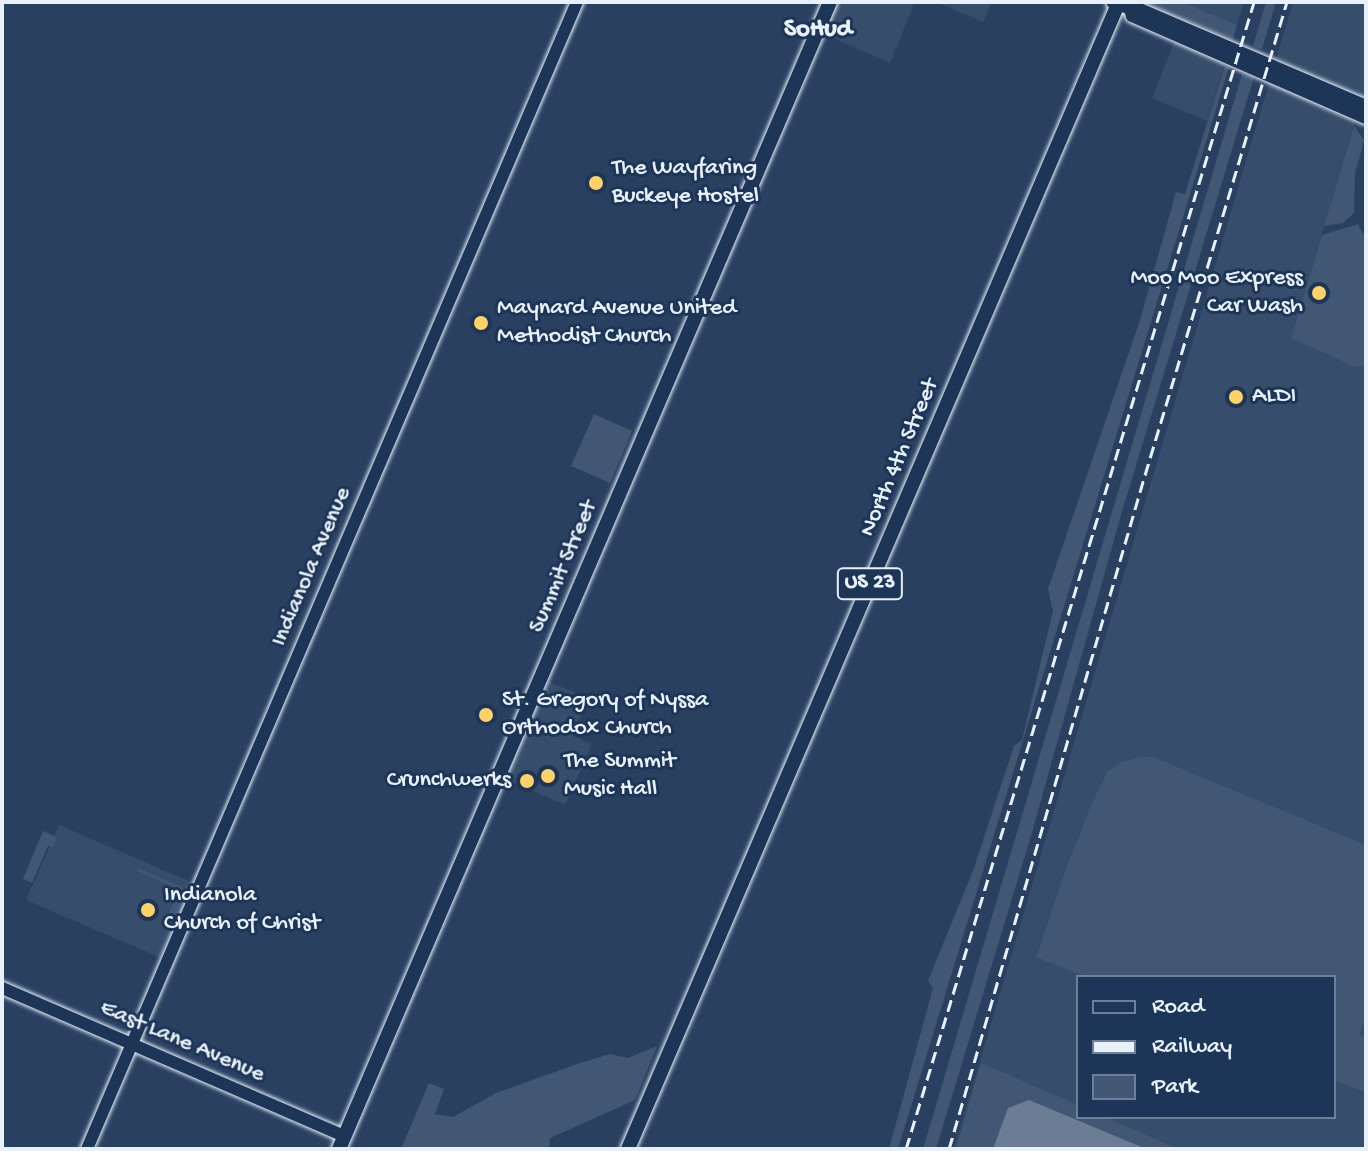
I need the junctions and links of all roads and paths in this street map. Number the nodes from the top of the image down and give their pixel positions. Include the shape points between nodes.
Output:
1 (577, 2) edge
2 (830, 2) edge
3 (1120, 5) edge
4 (1366, 106) edge
5 (1366, 118) edge
6 (2, 988) edge
7 (131, 1045) junction
8 (342, 1143) edge
9 (87, 1149) edge
10 (628, 1149) edge

1 - 7 street, Indianola Avenue
2 - 8 main road, Summit Street
3 - 4 street
3 - 5 street via 1132,16
3 - 10 main road, North 4th Street / US 23
6 - 7 street, East Lane Avenue
7 - 8 street, East Lane Avenue
7 - 9 street, Indianola Avenue

